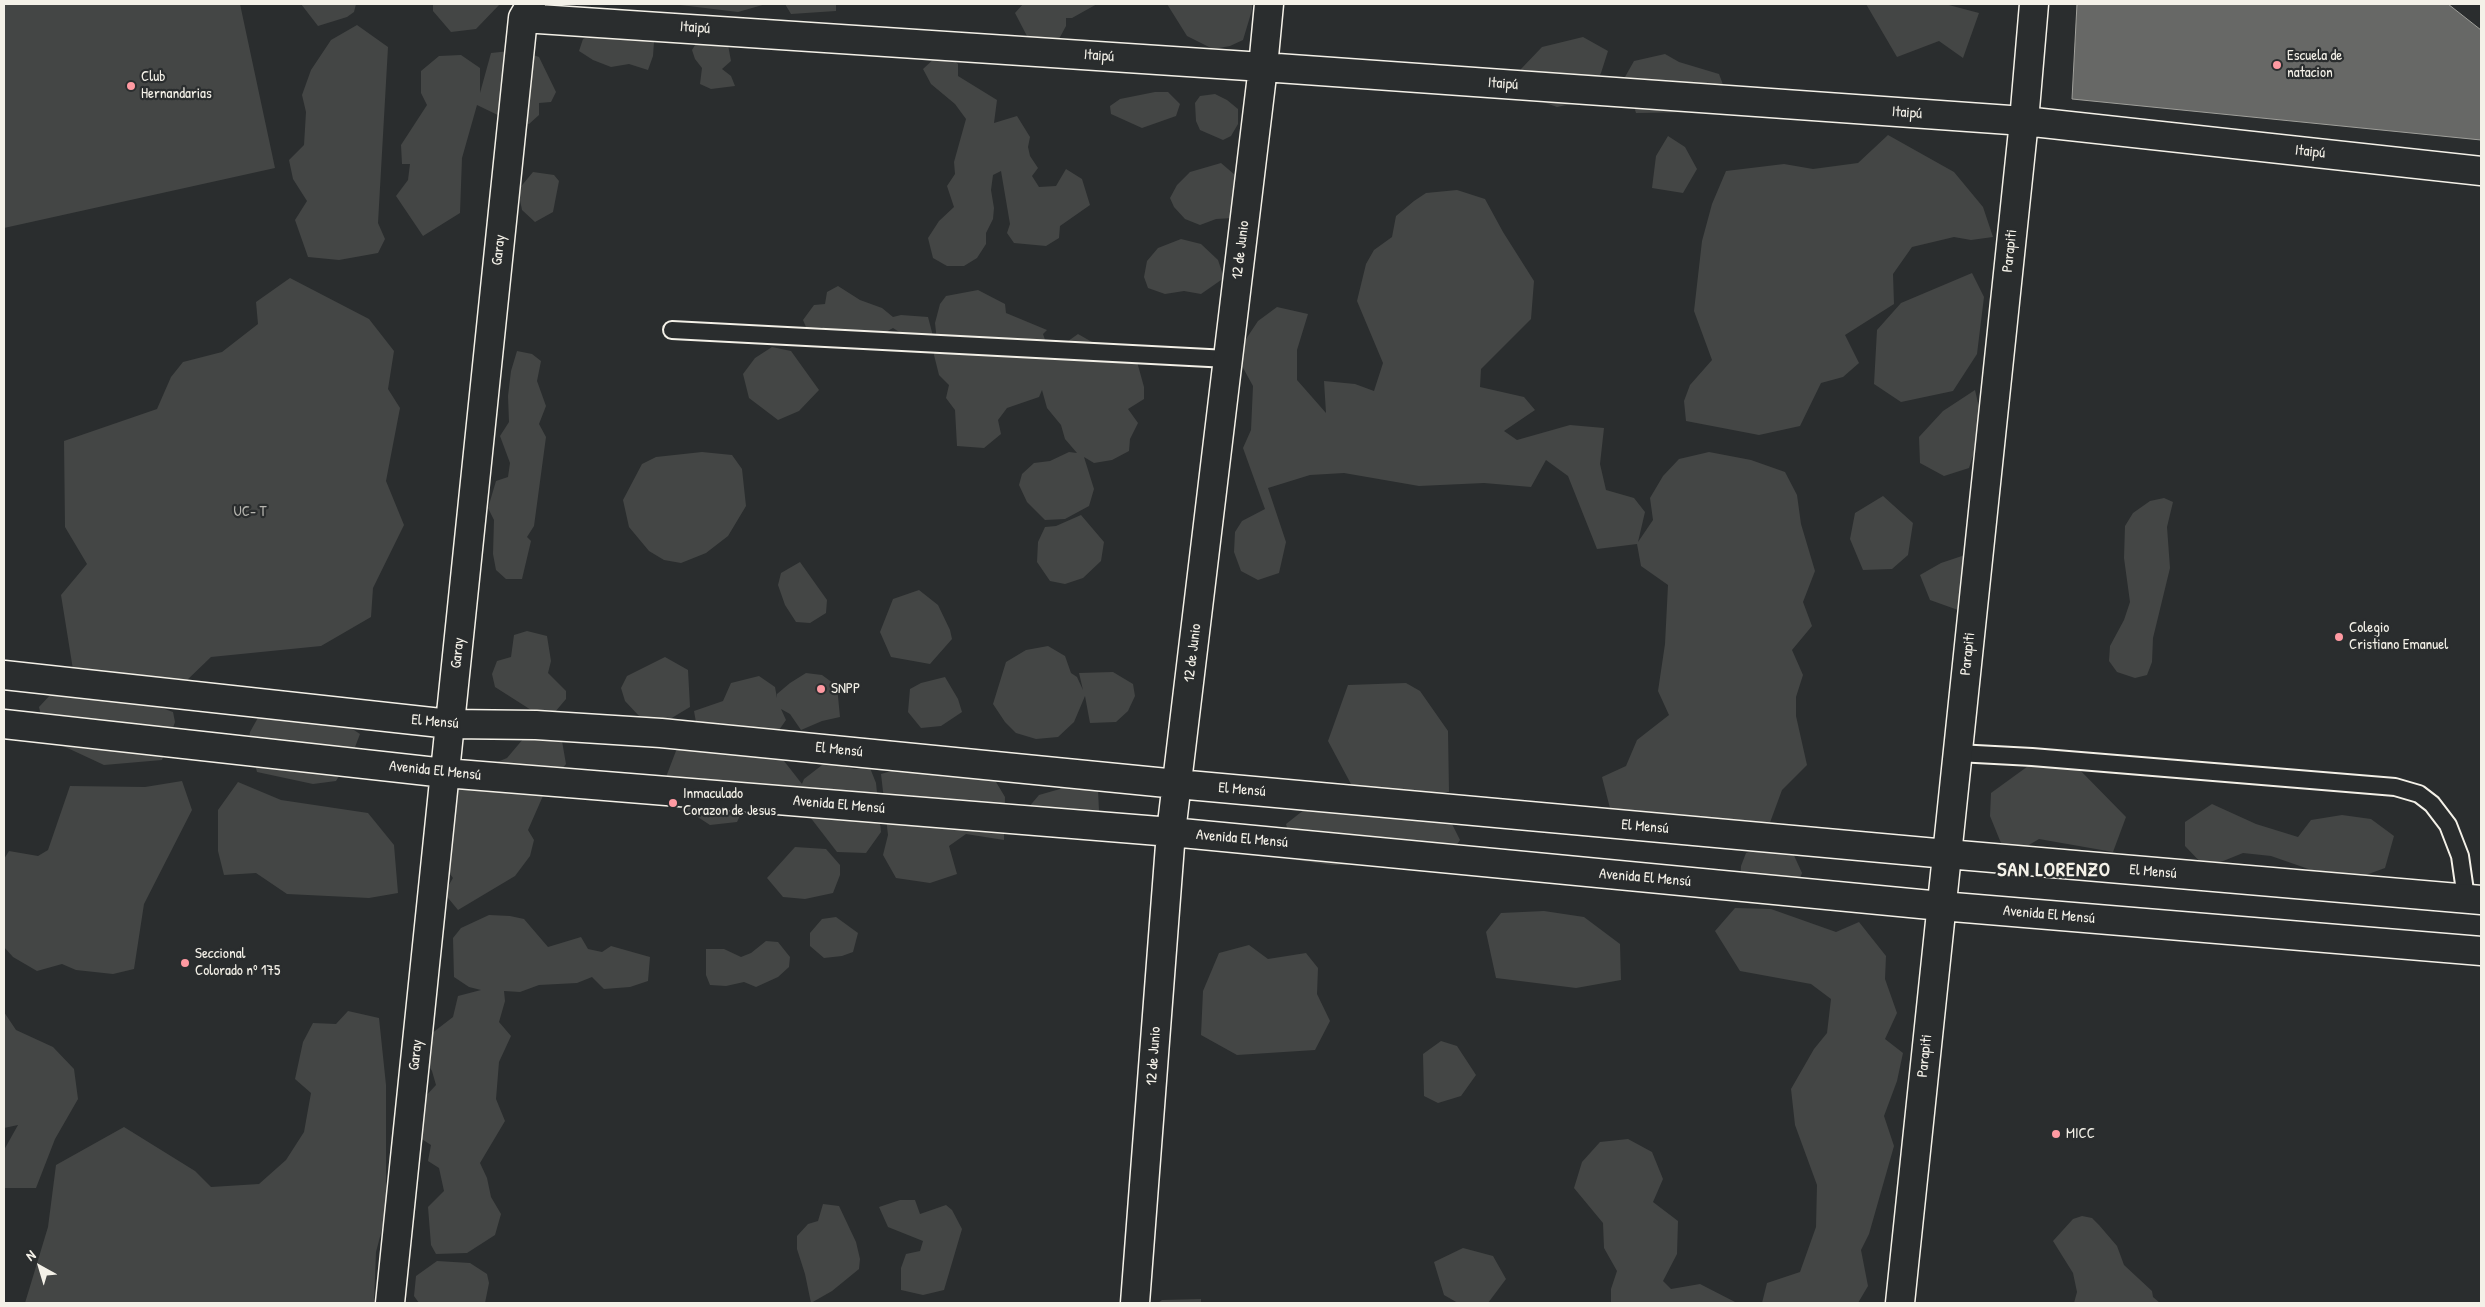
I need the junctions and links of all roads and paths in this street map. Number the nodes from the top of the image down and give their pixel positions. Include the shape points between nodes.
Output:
1 (1268, 4) edge
2 (2034, 4) edge
3 (525, 9) edge
4 (1263, 67) junction
5 (2024, 121) junction
6 (2481, 171) edge
7 (672, 330) dead end
8 (1228, 359) junction
9 (4, 675) edge
10 (4, 724) edge
11 (450, 724) junction
12 (1957, 753) junction
13 (445, 773) junction
14 (1177, 784) junction
15 (1171, 832) junction
16 (1947, 854) junction
17 (2474, 899) edge
18 (1941, 906) junction
19 (2481, 951) edge
20 (390, 1303) edge
21 (1135, 1303) edge
22 (1900, 1303) edge

1 - 4 street, 12 de Junio
2 - 5 street, Parapiti
3 - 4 street, Itaipú
3 - 11 street, Garay
4 - 5 street, Itaipú
4 - 8 street, 12 de Junio
5 - 6 street, Itaipú
5 - 12 street, Parapiti
7 - 8 lane
8 - 14 street, 12 de Junio
9 - 11 street, El Mensú
10 - 13 street, Avenida El Mensú
11 - 13 street, Garay
11 - 14 street, El Mensú via 536,725 662,733
12 - 16 street, Parapiti
12 - 17 lane via 2395,788 2419,794 2432,804 2448,825
13 - 15 street, Avenida El Mensú
13 - 20 street, Garay
14 - 15 street, 12 de Junio
14 - 16 street, El Mensú
15 - 18 street, Avenida El Mensú
15 - 21 street, 12 de Junio
16 - 17 street, El Mensú
16 - 18 street, Parapiti
18 - 19 street, Avenida El Mensú
18 - 22 street, Parapiti

